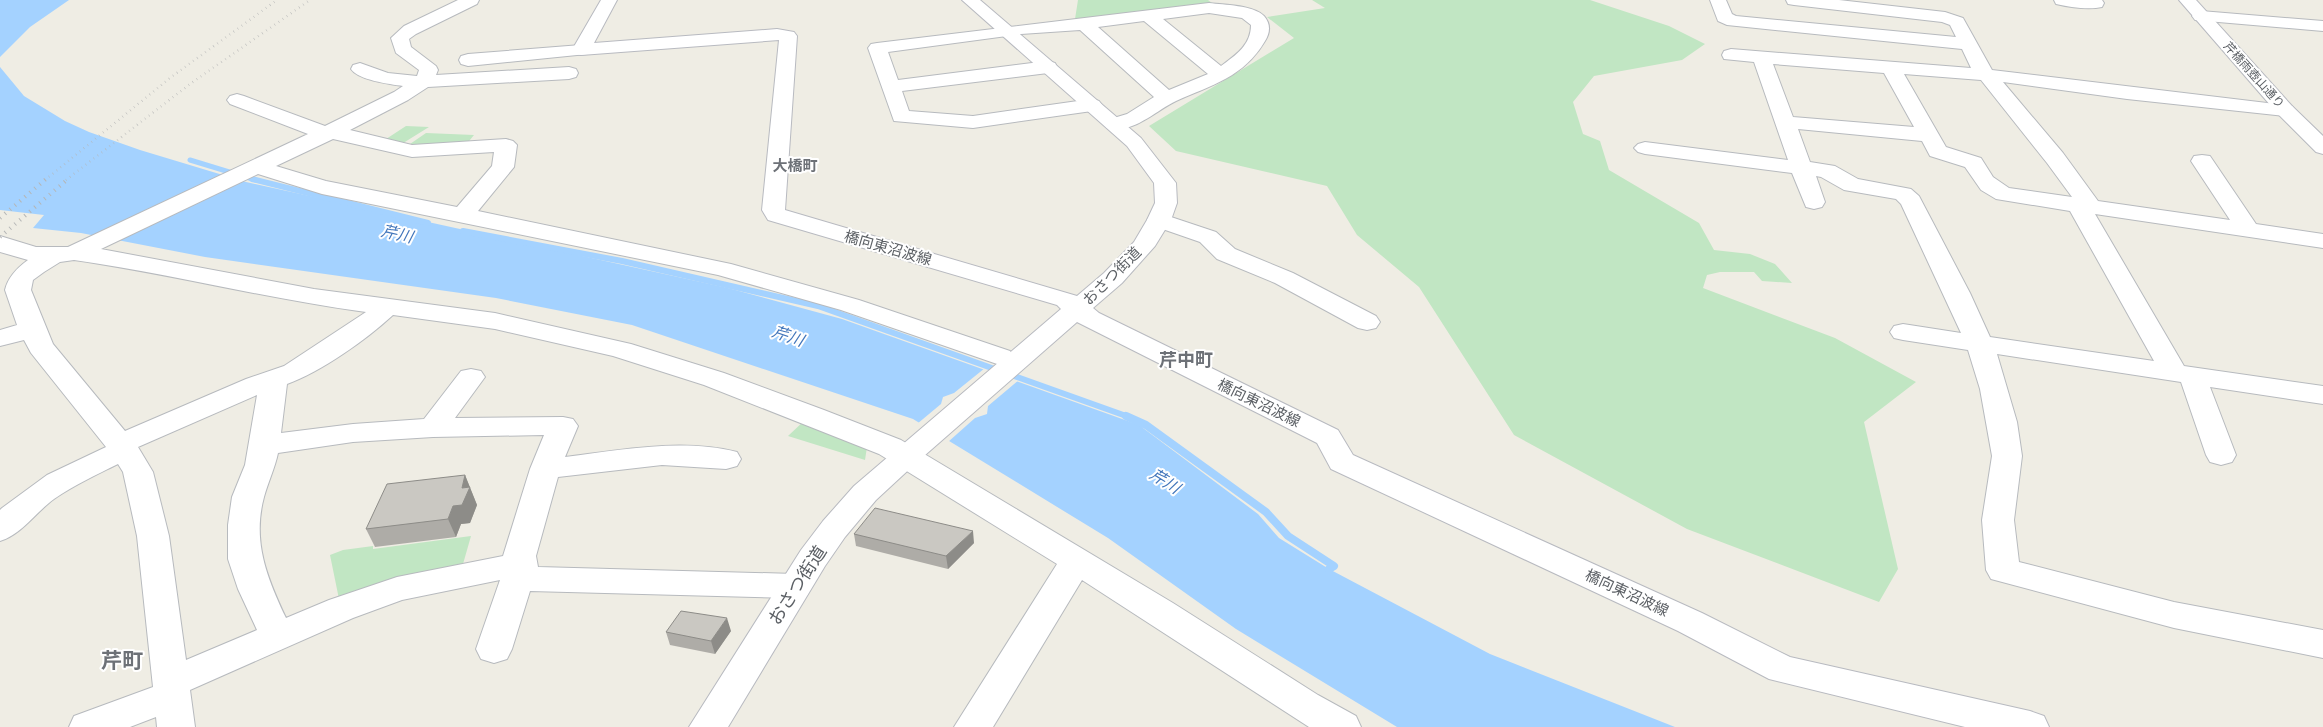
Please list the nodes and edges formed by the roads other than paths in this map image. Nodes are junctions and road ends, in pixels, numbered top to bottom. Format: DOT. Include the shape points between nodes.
graph roads {
  1 [pos="471,0"];
  2 [pos="609,0"];
  3 [pos="970,0"];
  4 [pos="1718,0"];
  5 [pos="1794,0"];
  6 [pos="2062,0"];
  7 [pos="2094,0"];
  8 [pos="2187,0"];
  9 [pos="1821,1"];
  10 [pos="1148,16"];
  11 [pos="2201,16"];
  12 [pos="1084,24"];
  13 [pos="2323,26"];
  14 [pos="1007,32"];
  15 [pos="1967,44"];
  16 [pos="581,50"];
  17 [pos="1731,55"];
  18 [pos="1767,58"];
  19 [pos="435,67"];
  20 [pos="1048,67"];
  21 [pos="1890,67"];
  22 [pos="360,69"];
  23 [pos="569,73"];
  24 [pos="1221,74"];
  25 [pos="1987,75"];
  26 [pos="891,87"];
  27 [pos="1167,98"];
  28 [pos="237,100"];
  29 [pos="1092,105"];
  30 [pos="2285,110"];
  31 [pos="1784,122"];
  32 [pos="1114,124"];
  33 [pos="328,133"];
  34 [pos="1928,136"];
  35 [pos="2319,142"];
  36 [pos="1645,148"];
  37 [pos="2202,161"];
  38 [pos="1802,168"];
  39 [pos="249,170"];
  40 [pos="1790,200"];
  41 [pos="2084,206"];
  42 [pos="461,216"];
  43 [pos="1159,220"];
  44 [pos="2248,230"];
  45 [pos="2323,241"];
  46 [pos="0,243"];
  47 [pos="73,252"];
  48 [pos="386,308"];
  49 [pos="1079,309"];
  50 [pos="1367,322"];
  51 [pos="32,330"];
  52 [pos="1903,332"];
  53 [pos="0,338"];
  54 [pos="1979,344"];
  55 [pos="1005,361"];
  56 [pos="2182,373"];
  57 [pos="471,377"];
  58 [pos="274,379"];
  59 [pos="2323,395"];
  60 [pos="433,428"];
  61 [pos="264,445"];
  62 [pos="123,447"];
  63 [pos="910,451"];
  64 [pos="2221,455"];
  65 [pos="726,459"];
  66 [pos="545,469"];
  67 [pos="0,530"];
  68 [pos="1076,562"];
  69 [pos="523,570"];
  70 [pos="795,586"];
  71 [pos="277,636"];
  72 [pos="2323,644"];
  73 [pos="494,650"];
  74 [pos="173,701"];
  75 [pos="1301,716"];
  76 [pos="88,727"];
  77 [pos="708,727"];
  78 [pos="973,727"];
  79 [pos="1342,727"];
  80 [pos="2030,727"];
  1 -- 19 [label="street" via="400,38 402,49"];
  2 -- 16 [label="street"];
  3 -- 14 [label="street, おさつ街道"];
  4 -- 15 [label="street" via="1724,17 1733,21"];
  5 -- 9 [label="street"];
  6 -- 7 [label="street" via="2096,3"];
  8 -- 11 [label="street, 芹橋雨壺山通り"];
  9 -- 15 [label="street" via="1945,17 1957,22"];
  10 -- 12 [label="street"];
  10 -- 24 [label="street"];
  10 -- 24 [label="street" via="1219,8 1246,14 1256,20 1260,34 1249,53"];
  11 -- 13 [label="street"];
  11 -- 30 [label="street, 芹橋雨壺山通り"];
  12 -- 14 [label="street"];
  12 -- 27 [label="street"];
  14 -- 20 [label="street, おさつ街道"];
  14 -- 26 [label="street" via="877,48"];
  15 -- 25 [label="street"];
  16 -- 19 [label="street"];
  16 -- 49 [label="street, 橋向東沼波線" via="777,34 788,36 774,213 1066,300"];
  17 -- 18 [label="street"];
  18 -- 21 [label="street"];
  18 -- 31 [label="street" via="1762,60"];
  19 -- 22 [label="street" via="400,81"];
  19 -- 23 [label="street"];
  19 -- 33 [label="street" via="401,96"];
  20 -- 26 [label="street"];
  20 -- 29 [label="street, おさつ街道"];
  21 -- 25 [label="street"];
  21 -- 34 [label="street"];
  24 -- 27 [label="street"];
  25 -- 30 [label="street"];
  25 -- 41 [label="street" via="2055,158"];
  26 -- 29 [label="street" via="901,117 973,122"];
  27 -- 32 [label="street" via="1134,118"];
  28 -- 33 [label="street"];
  29 -- 32 [label="street, おさつ街道"];
  30 -- 35 [label="street, 芹橋雨壺山通り"];
  31 -- 34 [label="street"];
  31 -- 38 [label="street"];
  32 -- 43 [label="street, おさつ街道" via="1134,142 1165,184 1166,203"];
  33 -- 39 [label="street"];
  33 -- 42 [label="street" via="412,151 506,145 503,167"];
  34 -- 41 [label="street" via="1938,151 1973,162 1993,190"];
  36 -- 38 [label="street"];
  37 -- 44 [label="street"];
  38 -- 40 [label="street" via="1821,203"];
  38 -- 54 [label="street" via="1827,171 1852,185 1903,194 1911,201"];
  39 -- 42 [label="street"];
  39 -- 47 [label="street"];
  41 -- 44 [label="street"];
  41 -- 56 [label="street"];
  42 -- 55 [label="street" via="722,269 850,305"];
  43 -- 49 [label="street, おさつ街道" via="1143,246"];
  43 -- 50 [label="street" via="1208,237 1226,254 1284,278"];
  44 -- 45 [label="street"];
  46 -- 47 [label="street" via="19,252"];
  47 -- 48 [label="street"];
  47 -- 51 [label="street" via="25,274 18,283"];
  48 -- 58 [label="street" via="369,323 294,372"];
  48 -- 63 [label="street" via="494,321 621,350 714,379 890,447"];
  49 -- 55 [label="street, おさつ街道"];
  49 -- 80 [label="street, 橋向東沼波線" via="1090,319 1328,437 1342,462 1690,622 1782,669"];
  51 -- 53 [label="street"];
  51 -- 62 [label="street" via="41,347"];
  52 -- 54 [label="street"];
  54 -- 56 [label="street"];
  54 -- 72 [label="street" via="2000,405 2007,459 1998,515 2003,570 2174,615"];
  55 -- 63 [label="street, おさつ街道"];
  56 -- 59 [label="street"];
  56 -- 64 [label="street"];
  57 -- 60 [label="street"];
  58 -- 61 [label="street"];
  58 -- 62 [label="street"];
  60 -- 61 [label="street" via="353,433"];
  60 -- 66 [label="street" via="563,426"];
  61 -- 71 [label="street" via="248,497 244,559"];
  62 -- 67 [label="street" via="44,489"];
  62 -- 74 [label="street" via="138,472 153,536"];
  63 -- 68 [label="street"];
  63 -- 70 [label="street, おさつ街道" via="865,493 834,530"];
  65 -- 66 [label="street" via="662,456"];
  66 -- 69 [label="street" via="519,556"];
  68 -- 75 [label="street" via="1161,612"];
  68 -- 78 [label="street"];
  69 -- 70 [label="street" via="529,578"];
  69 -- 71 [label="street" via="397,589"];
  69 -- 73 [label="street" via="514,586"];
  70 -- 77 [label="street, おさつ街道"];
  71 -- 74 [label="street"];
  74 -- 76 [label="street"];
  75 -- 79 [label="street"];
}
